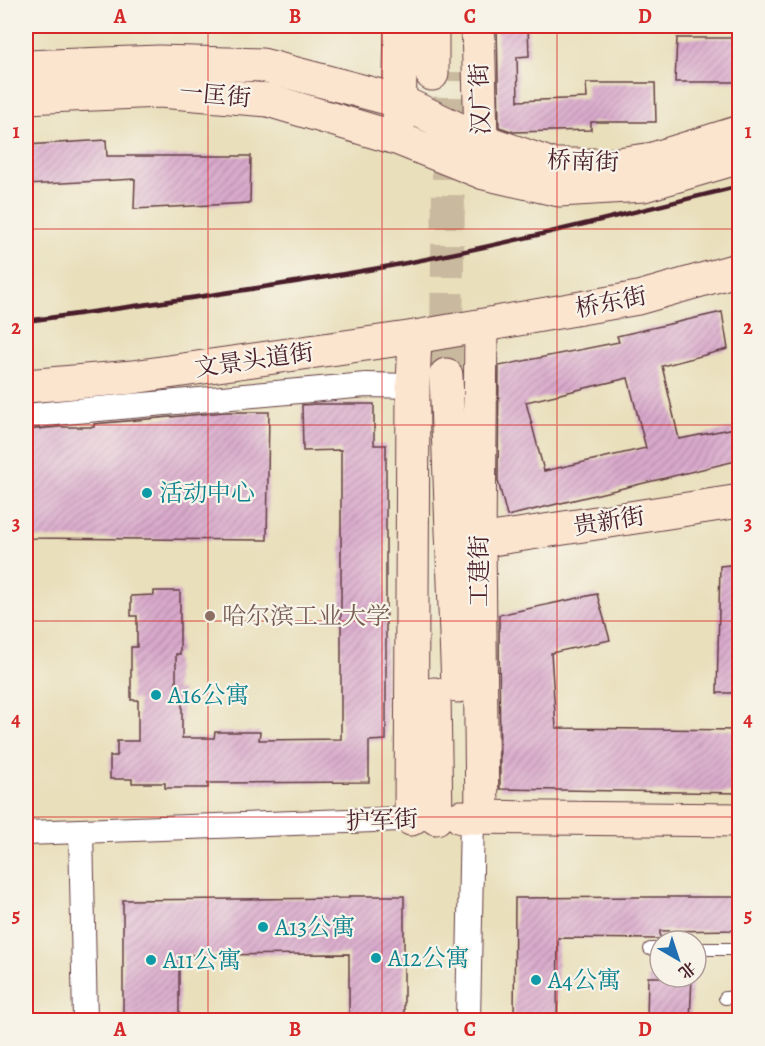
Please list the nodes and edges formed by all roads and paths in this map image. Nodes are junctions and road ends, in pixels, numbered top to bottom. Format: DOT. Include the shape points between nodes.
graph roads {
  1 [pos="401,26"];
  2 [pos="432,26"];
  3 [pos="450,26"];
  4 [pos="478,26"];
  5 [pos="26,68"];
  6 [pos="26,97"];
  7 [pos="399,101"];
  8 [pos="740,132"];
  9 [pos="399,139"];
  10 [pos="481,140"];
  11 [pos="740,157"];
  12 [pos="484,173"];
  13 [pos="740,269"];
  14 [pos="481,326"];
  15 [pos="415,337"];
  16 [pos="429,378"];
  17 [pos="26,386"];
  18 [pos="26,416"];
  19 [pos="740,501"];
  20 [pos="478,541"];
  21 [pos="453,817"];
  22 [pos="740,820"];
  23 [pos="81,831"];
  24 [pos="26,833"];
  25 [pos="708,949"];
  26 [pos="740,949"];
  27 [pos="740,997"];
  28 [pos="725,998"];
  29 [pos="85,1020"];
  30 [pos="468,1020"];
  1 -- 7 [label="street"];
  2 -- 3 [label="street, 汉广街" via="441,73"];
  4 -- 10 [label="street, 汉广街"];
  5 -- 7 [label="street, 一匡街" via="159,62 262,65"];
  6 -- 9 [label="street, 一匡街" via="160,91 268,100"];
  7 -- 9 [label="street"];
  7 -- 10 [label="street, 桥南街"];
  8 -- 10 [label="street, 桥南街" via="653,159 610,165 552,165"];
  9 -- 12 [label="street, 桥南街"];
  10 -- 12 [label="street, 汉广街"];
  11 -- 12 [label="street, 桥南街" via="644,184 559,190"];
  13 -- 14 [label="street, 桥东街" via="638,298"];
  14 -- 15 [label="street, 文景头道街"];
  14 -- 20 [label="street, 工建街"];
  15 -- 16 [label="street, 工建街"];
  15 -- 17 [label="street, 文景头道街" via="134,377"];
  16 -- 18 [label="street" via="394,385"];
  16 -- 21 [label="street, 工建街"];
  16 -- 21 [label="street, 工建街"];
  19 -- 20 [label="street, 贵新街"];
  20 -- 21 [label="street, 工建街"];
  21 -- 22 [label="street, 护军街"];
  21 -- 23 [label="street, 护军街"];
  21 -- 30 [label="street, 工建街"];
  23 -- 24 [label="street, 护军街"];
  23 -- 29 [label="street"];
  25 -- 26 [label="lane"];
  27 -- 28 [label="lane"];
}
